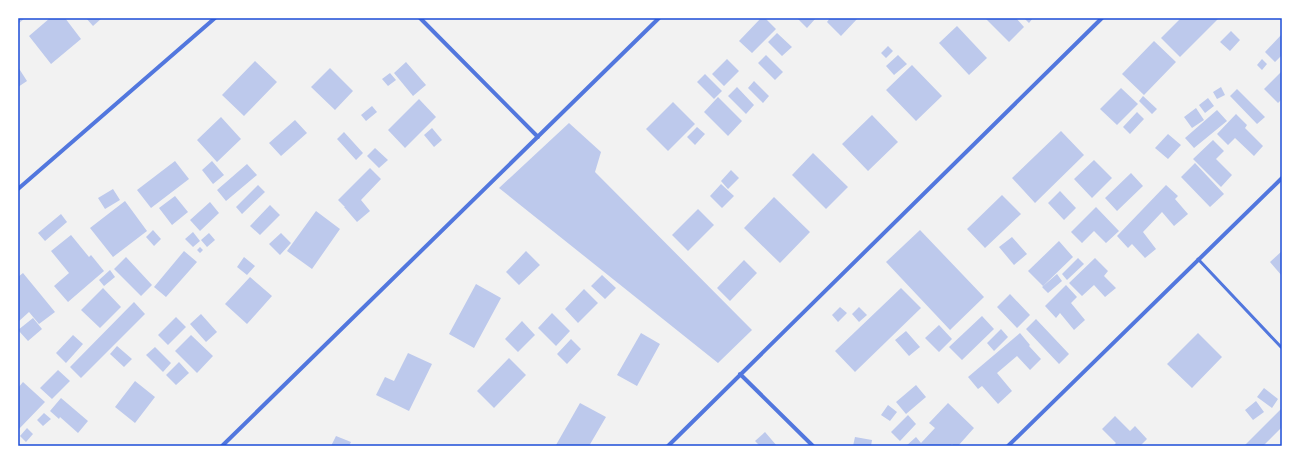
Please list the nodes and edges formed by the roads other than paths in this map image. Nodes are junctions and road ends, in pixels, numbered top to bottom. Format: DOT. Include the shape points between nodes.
graph roads {
  1 [pos="215,18"];
  2 [pos="420,18"];
  3 [pos="659,18"];
  4 [pos="1102,18"];
  5 [pos="538,137"];
  6 [pos="1282,178"];
  7 [pos="18,189"];
  8 [pos="1198,259"];
  9 [pos="1282,347"];
  10 [pos="740,374"];
  11 [pos="222,446"];
  12 [pos="668,446"];
  13 [pos="814,446"];
  14 [pos="1008,446"];
  1 -- 7 [label="street"];
  2 -- 5 [label="street"];
  3 -- 5 [label="street"];
  4 -- 10 [label="street"];
  5 -- 11 [label="street"];
  6 -- 8 [label="street"];
  8 -- 9 [label="lane"];
  8 -- 14 [label="street"];
  10 -- 12 [label="street"];
  10 -- 13 [label="street"];
}
